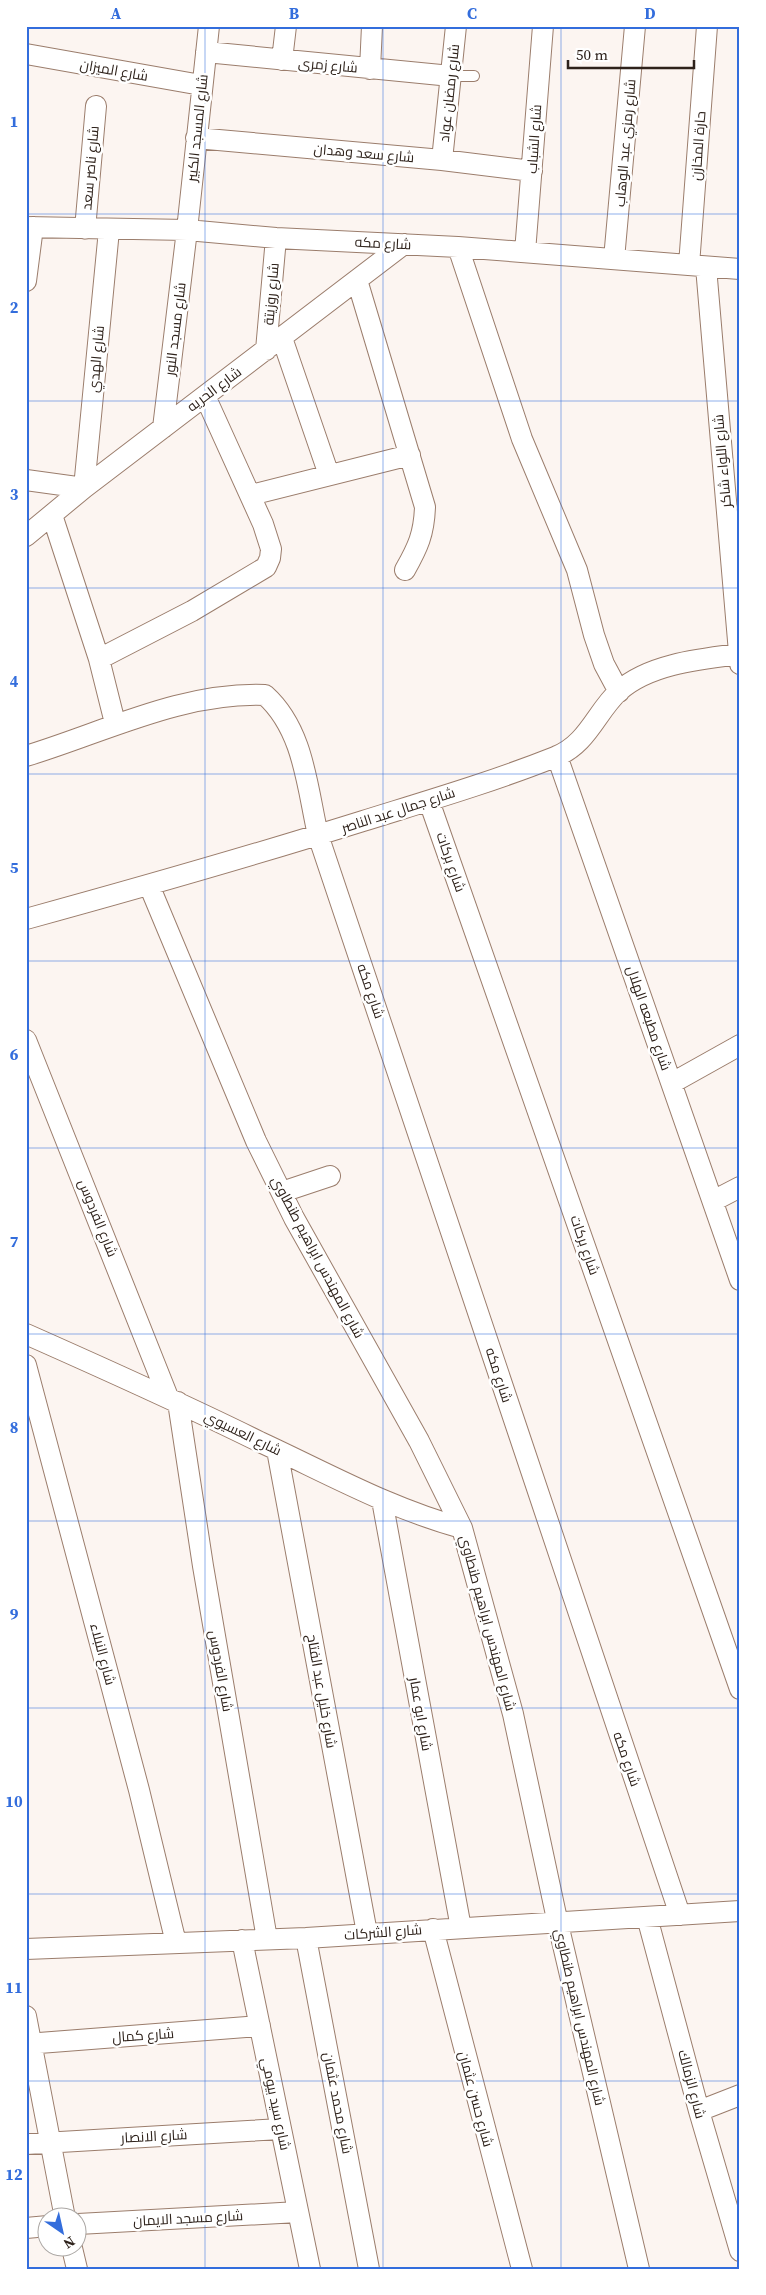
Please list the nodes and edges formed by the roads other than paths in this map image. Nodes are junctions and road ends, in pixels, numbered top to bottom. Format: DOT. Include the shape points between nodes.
graph roads {
  1 [pos="209,26"];
  2 [pos="286,26"];
  3 [pos="372,26"];
  4 [pos="456,26"];
  5 [pos="543,26"];
  6 [pos="635,26"];
  7 [pos="707,26"];
  8 [pos="206,52"];
  9 [pos="26,54"];
  10 [pos="282,60"];
  11 [pos="370,69"];
  12 [pos="451,76"];
  13 [pos="474,76"];
  14 [pos="201,85"];
  15 [pos="96,106"];
  16 [pos="196,138"];
  17 [pos="442,160"];
  18 [pos="532,171"];
  19 [pos="30,227"];
  20 [pos="85,229"];
  21 [pos="109,230"];
  22 [pos="187,230"];
  23 [pos="276,238"];
  24 [pos="404,244"];
  25 [pos="458,247"];
  26 [pos="525,252"];
  27 [pos="614,259"];
  28 [pos="698,266"];
  29 [pos="740,270"];
  30 [pos="357,280"];
  31 [pos="26,281"];
  32 [pos="282,338"];
  33 [pos="266,350"];
  34 [pos="205,396"];
  35 [pos="163,428"];
  36 [pos="410,455"];
  37 [pos="329,475"];
  38 [pos="26,480"];
  39 [pos="84,488"];
  40 [pos="251,496"];
  41 [pos="52,515"];
  42 [pos="26,536"];
  43 [pos="405,570"];
  44 [pos="739,657"];
  45 [pos="99,659"];
  46 [pos="619,692"];
  47 [pos="115,723"];
  48 [pos="26,756"];
  49 [pos="558,756"];
  50 [pos="429,801"];
  51 [pos="318,836"];
  52 [pos="150,885"];
  53 [pos="26,919"];
  54 [pos="26,1040"];
  55 [pos="740,1045"];
  56 [pos="672,1083"];
  57 [pos="330,1176"];
  58 [pos="740,1187"];
  59 [pos="282,1192"];
  60 [pos="713,1202"];
  61 [pos="740,1280"];
  62 [pos="26,1334"];
  63 [pos="26,1365"];
  64 [pos="173,1399"];
  65 [pos="277,1450"];
  66 [pos="382,1500"];
  67 [pos="462,1528"];
  68 [pos="740,1689"];
  69 [pos="740,1912"];
  70 [pos="680,1915"];
  71 [pos="648,1917"];
  72 [pos="558,1924"];
  73 [pos="461,1928"];
  74 [pos="433,1929"];
  75 [pos="366,1933"];
  76 [pos="306,1938"];
  77 [pos="267,1939"];
  78 [pos="242,1940"];
  79 [pos="176,1943"];
  80 [pos="26,1949"];
  81 [pos="26,2016"];
  82 [pos="260,2026"];
  83 [pos="29,2044"];
  84 [pos="740,2094"];
  85 [pos="699,2111"];
  86 [pos="281,2128"];
  87 [pos="51,2142"];
  88 [pos="26,2144"];
  89 [pos="63,2208"];
  90 [pos="298,2212"];
  91 [pos="88,2223"];
  92 [pos="740,2251"];
  93 [pos="310,2269"];
  94 [pos="368,2269"];
  95 [pos="522,2269"];
  96 [pos="639,2269"];
  1 -- 8 [label="street, شارع المسجد الكبير"];
  2 -- 10 [label="street"];
  3 -- 11 [label="street"];
  4 -- 12 [label="street, شارع رمضان عواد"];
  5 -- 18 [label="street, شارع الشباب"];
  6 -- 27 [label="street, شارع رمزي عبد الوهاب"];
  7 -- 28 [label="street, حارة المخازن"];
  8 -- 10 [label="street, شارع زمرى"];
  8 -- 14 [label="street, شارع المسجد الكبير"];
  9 -- 14 [label="street, شارع الميزان"];
  10 -- 11 [label="street, شارع زمرى"];
  11 -- 12 [label="street, شارع زمرى"];
  12 -- 13 [label="lane"];
  12 -- 17 [label="street, شارع رمضان عواد"];
  14 -- 16 [label="street, شارع المسجد الكبير"];
  15 -- 20 [label="street, شارع ناصر سعد"];
  16 -- 17 [label="street, شارع سعد وهدان"];
  16 -- 22 [label="street, شارع المسجد الكبير"];
  17 -- 18 [label="street, شارع سعد وهدان"];
  18 -- 26 [label="street, شارع الشباب"];
  19 -- 20 [label="street, شارع مكه"];
  19 -- 31 [label="street"];
  20 -- 21 [label="street, شارع مكه"];
  21 -- 22 [label="street, شارع مكه"];
  21 -- 39 [label="street, شارع الهدي"];
  22 -- 23 [label="street, شارع مكه"];
  22 -- 35 [label="street, شارع مسجد النور"];
  23 -- 24 [label="street, شارع مكه"];
  23 -- 33 [label="street, شارع روزيتة"];
  24 -- 25 [label="street, شارع مكه"];
  24 -- 30 [label="street, شارع الحريه"];
  25 -- 26 [label="street, شارع مكه"];
  25 -- 46 [label="street" via="522,439 577,570 596,642"];
  26 -- 27 [label="street, شارع مكه"];
  27 -- 28 [label="street, شارع مكه"];
  28 -- 29 [label="street, شارع مكه"];
  28 -- 44 [label="street, شارع اللواء شاكر"];
  30 -- 32 [label="street, شارع الحريه"];
  30 -- 36 [label="street"];
  32 -- 33 [label="street, شارع الحريه"];
  32 -- 37 [label="street"];
  33 -- 34 [label="street, شارع الحريه"];
  34 -- 35 [label="street, شارع الحريه"];
  34 -- 40 [label="street"];
  35 -- 39 [label="street, شارع الحريه"];
  36 -- 37 [label="street"];
  36 -- 43 [label="street" via="425,507 419,545"];
  37 -- 40 [label="street"];
  38 -- 39 [label="street"];
  39 -- 41 [label="street, شارع الحريه"];
  40 -- 45 [label="street" via="271,549 266,567 192,611"];
  41 -- 42 [label="street, شارع الحريه"];
  41 -- 45 [label="street"];
  44 -- 46 [label="street, شارع جمال عبد الناصر" via="654,669"];
  45 -- 47 [label="street"];
  46 -- 49 [label="street, شارع جمال عبد الناصر" via="604,708 594,726"];
  47 -- 48 [label="street, شارع مكه"];
  47 -- 51 [label="street, شارع مكه" via="155,711 230,696 265,695 283,714 299,748"];
  49 -- 50 [label="street, شارع جمال عبد الناصر"];
  49 -- 56 [label="street, شارع مطبعه الهلال"];
  50 -- 51 [label="street, شارع جمال عبد الناصر"];
  50 -- 68 [label="street, شارع بركات"];
  51 -- 52 [label="street, شارع جمال عبد الناصر"];
  51 -- 70 [label="street, شارع مكه"];
  52 -- 53 [label="street, شارع جمال عبد الناصر"];
  52 -- 59 [label="street, شارع المهندس ابراهيم طنطاوي" via="256,1141"];
  54 -- 64 [label="street, شارع الفردوس"];
  55 -- 56 [label="street"];
  56 -- 60 [label="street, شارع مطبعه الهلال"];
  57 -- 59 [label="street"];
  58 -- 60 [label="street"];
  59 -- 67 [label="street, شارع المهندس ابراهيم طنطاوي" via="337,1297 420,1441"];
  60 -- 61 [label="street, شارع مطبعه الهلال"];
  62 -- 64 [label="street, شارع العسيوي"];
  63 -- 79 [label="street, شارع النبلاء" via="139,1790"];
  64 -- 65 [label="street, شارع العسيوي"];
  64 -- 77 [label="street, شارع الفردوس"];
  65 -- 66 [label="street, شارع العسيوي"];
  65 -- 75 [label="street, شارع خليل عبد الفتاح"];
  66 -- 67 [label="street, شارع العسيوي"];
  66 -- 73 [label="street, شارع ابو عمار"];
  67 -- 72 [label="street, شارع المهندس ابراهيم طنطاوي" via="513,1714"];
  69 -- 70 [label="street, شارع الشركات"];
  70 -- 71 [label="street, شارع الشركات"];
  71 -- 72 [label="street, شارع الشركات"];
  71 -- 85 [label="street, شارع الزمالك"];
  72 -- 73 [label="street, شارع الشركات"];
  72 -- 96 [label="street, شارع المهندس ابراهيم طنطاوي"];
  73 -- 74 [label="street, شارع الشركات"];
  74 -- 75 [label="street, شارع الشركات"];
  74 -- 95 [label="street, شارع حسن عثمان"];
  75 -- 76 [label="street, شارع الشركات"];
  76 -- 77 [label="street, شارع الشركات"];
  76 -- 94 [label="street, شارع محمد عثمان"];
  77 -- 78 [label="street, شارع الشركات"];
  78 -- 79 [label="street, شارع الشركات"];
  78 -- 82 [label="street, شارع سيد بيومي"];
  79 -- 80 [label="street, شارع الشركات"];
  81 -- 83 [label="street"];
  82 -- 83 [label="street, شارع كمال"];
  82 -- 86 [label="street, شارع سيد بيومي"];
  83 -- 87 [label="street"];
  84 -- 85 [label="street"];
  85 -- 92 [label="street, شارع الزمالك"];
  86 -- 87 [label="street, شارع الانصار"];
  86 -- 90 [label="street, شارع سيد بيومي"];
  87 -- 88 [label="street, شارع الانصار"];
  87 -- 89 [label="street"];
  90 -- 91 [label="street, شارع مسجد الايمان"];
  90 -- 93 [label="street, شارع سيد بيومي"];
}
